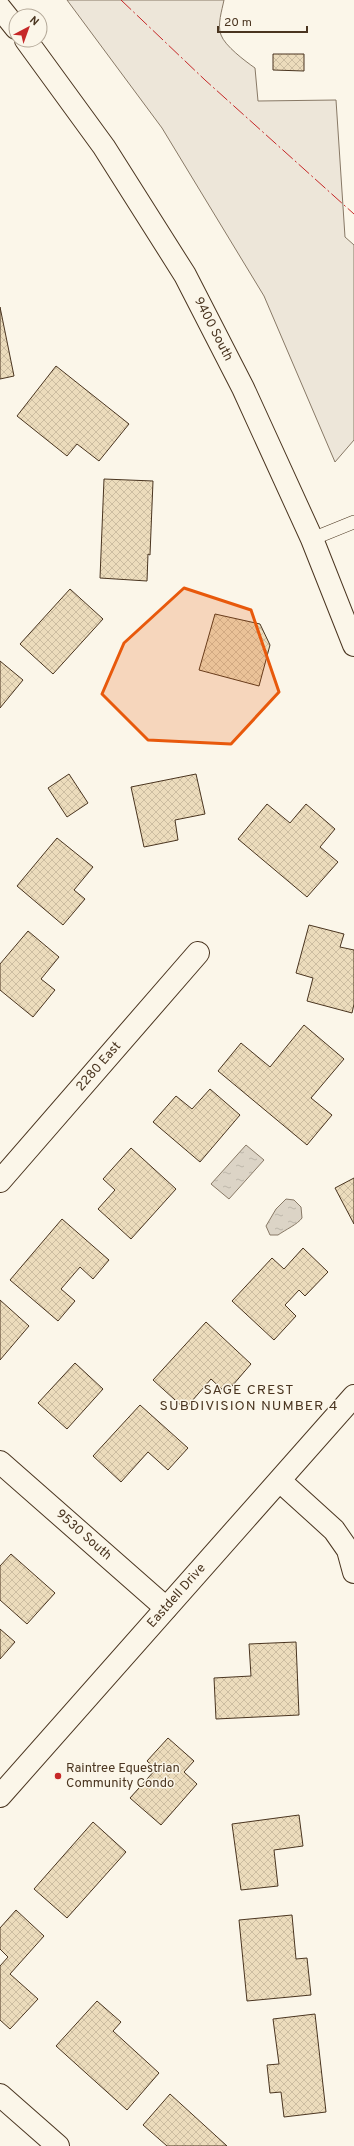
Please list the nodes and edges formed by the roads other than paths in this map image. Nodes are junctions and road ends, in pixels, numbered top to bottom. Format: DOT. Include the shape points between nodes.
graph roads {
  1 [pos="0,8"];
  2 [pos="8,18"];
  3 [pos="32,48"];
  4 [pos="354,522"];
  5 [pos="312,539"];
  6 [pos="354,645"];
  7 [pos="198,953"];
  8 [pos="0,1181"];
  9 [pos="354,1396"];
  10 [pos="0,1462"];
  11 [pos="280,1481"];
  12 [pos="354,1572"];
  13 [pos="166,1608"];
  14 [pos="0,1796"];
  15 [pos="0,2095"];
  16 [pos="58,2146"];
  1 -- 2 [label="street"];
  3 -- 5 [label="street, 9400 South" via="104,147 185,275 243,388"];
  4 -- 5 [label="lane"];
  5 -- 6 [label="street, 9400 South"];
  7 -- 8 [label="street, 2280 East"];
  9 -- 11 [label="street, Eastdell Drive"];
  10 -- 13 [label="street, 9530 South"];
  11 -- 12 [label="street" via="334,1530 348,1550"];
  11 -- 13 [label="street, Eastdell Drive"];
  13 -- 14 [label="street, Eastdell Drive"];
  15 -- 16 [label="street"];
}
